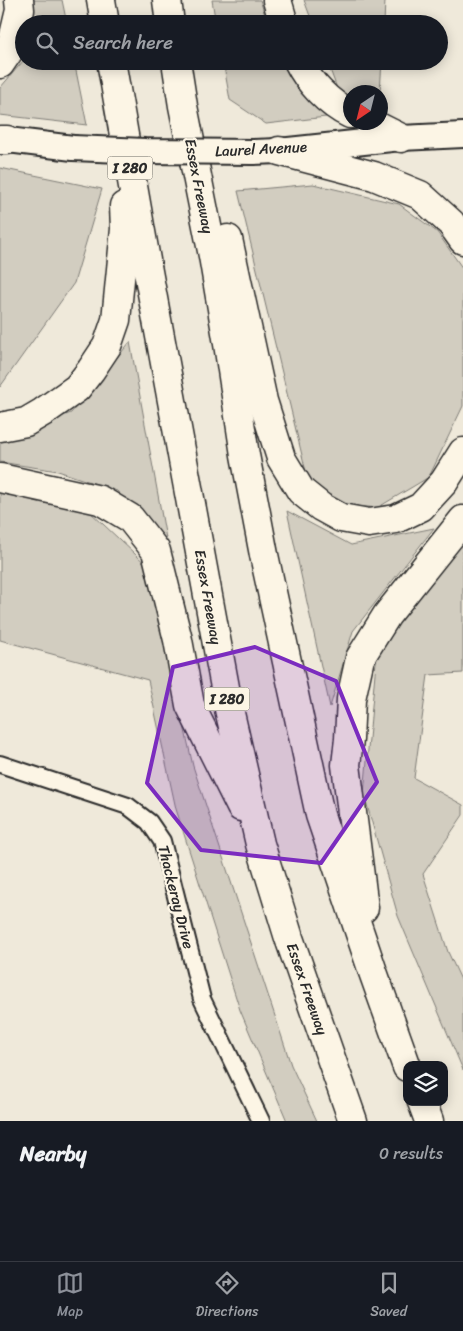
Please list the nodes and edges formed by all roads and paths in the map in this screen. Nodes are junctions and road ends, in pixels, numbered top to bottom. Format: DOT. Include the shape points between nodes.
graph roads {
  1 [pos="19,0"];
  2 [pos="101,0"];
  3 [pos="276,0"];
  4 [pos="19,15"];
  5 [pos="104,15"];
  6 [pos="281,15"];
  7 [pos="15,34"];
  8 [pos="0,64"];
  9 [pos="112,70"];
  10 [pos="113,70"];
  11 [pos="178,70"];
  12 [pos="187,70"];
  13 [pos="303,70"];
  14 [pos="343,109"];
  15 [pos="385,130"];
  16 [pos="463,135"];
  17 [pos="402,138"];
  18 [pos="2,140"];
  19 [pos="266,151"];
  20 [pos="463,240"];
  21 [pos="0,427"];
  22 [pos="463,452"];
  23 [pos="0,478"];
  24 [pos="463,520"];
  25 [pos="0,764"];
  26 [pos="260,844"];
  27 [pos="372,972"];
  28 [pos="405,1061"];
  29 [pos="423,1106"];
  30 [pos="261,1121"];
  31 [pos="353,1121"];
  32 [pos="429,1121"];
  1 -- 4 [label="highway"];
  2 -- 5 [label="highway"];
  3 -- 6 [label="highway"];
  7 -- 8 [label="highway" via="12,48"];
  9 -- 21 [label="highway" via="126,229 116,320 107,346 77,388 26,422"];
  10 -- 26 [label="highway, Essex Freeway / I 280" via="229,709"];
  11 -- 27 [label="highway, Essex Freeway" via="268,575 320,815"];
  12 -- 22 [label="highway" via="263,400 281,458 301,491 342,518 369,523 396,519 421,507 444,482"];
  13 -- 14 [label="highway" via="313,85"];
  15 -- 17 [label="highway"];
  16 -- 17 [label="main road, Laurel Avenue"];
  17 -- 19 [label="main road, Laurel Avenue"];
  18 -- 19 [label="main road, Laurel Avenue, bridge" via="73,148"];
  19 -- 20 [label="highway" via="374,176 420,195 451,223"];
  23 -- 26 [label="highway" via="100,500 130,518 156,551 190,705"];
  24 -- 27 [label="highway" via="387,615 360,658 351,698 346,765"];
  25 -- 30 [label="street, Thackeray Drive" via="128,806 149,822 162,840 202,999"];
  26 -- 31 [label="highway, Essex Freeway / I 280"];
  27 -- 28 [label="highway, Essex Freeway"];
  29 -- 32 [label="highway"];
}
